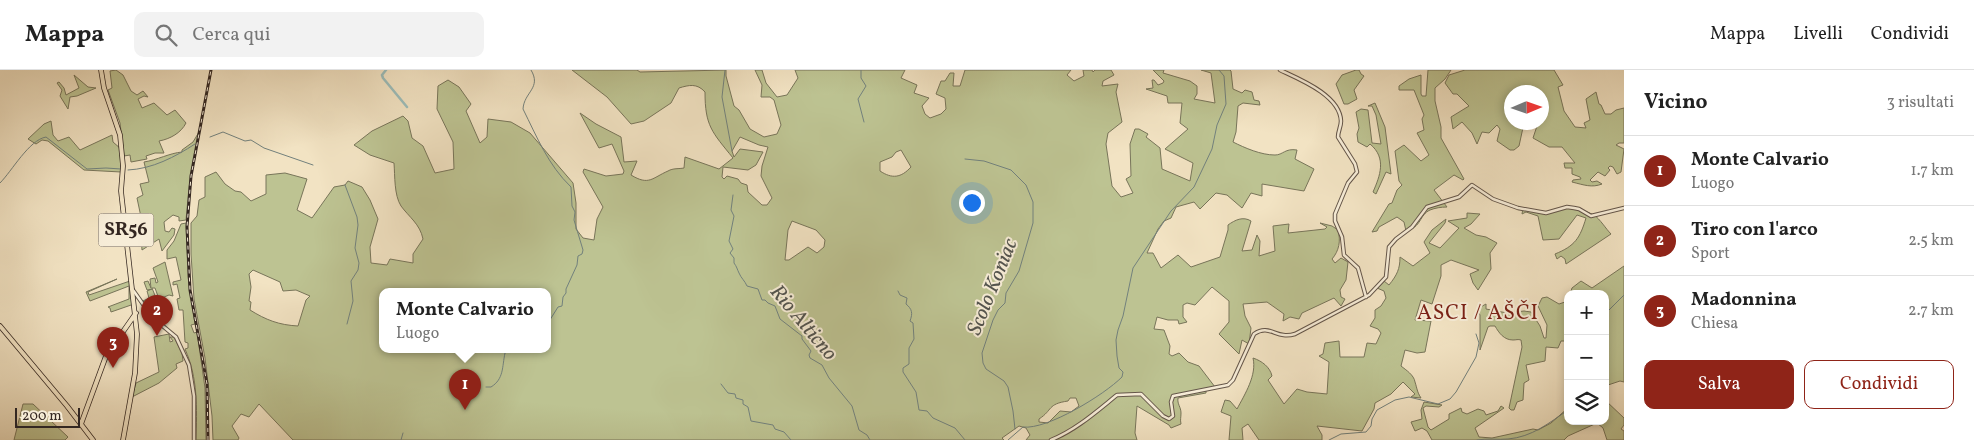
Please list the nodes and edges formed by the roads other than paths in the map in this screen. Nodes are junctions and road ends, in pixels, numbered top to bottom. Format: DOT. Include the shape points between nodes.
graph roads {
  1 [pos="101,70"];
  2 [pos="1280,70"];
  3 [pos="1624,208"];
  4 [pos="133,290"];
  5 [pos="1366,297"];
  6 [pos="136,313"];
  7 [pos="0,326"];
  8 [pos="81,424"];
  9 [pos="93,440"];
  10 [pos="123,440"];
  11 [pos="194,440"];
  12 [pos="1051,440"];
  1 -- 4 [label="main road, SR56" via="120,135 121,190"];
  2 -- 5 [label="street" via="1324,93 1338,111 1338,137 1351,156 1356,172 1348,183 1335,221 1342,237 1344,254 1358,268"];
  3 -- 5 [label="street" via="1594,216 1567,207 1546,212 1506,204 1472,185 1459,197 1427,207 1412,227 1396,239 1389,247 1386,277"];
  4 -- 6 [label="main road, SR56"];
  4 -- 11 [label="street" via="152,317 176,337 189,365 194,396"];
  5 -- 12 [label="street" via="1295,334 1282,336 1269,330 1259,330 1250,340 1234,380 1217,388 1173,396 1173,416 1169,419 1141,394 1117,395 1091,416"];
  6 -- 8 [label="main road" via="106,356"];
  6 -- 10 [label="main road, SR56" via="137,353"];
  7 -- 8 [label="main road"];
  8 -- 9 [label="main road"];
}
